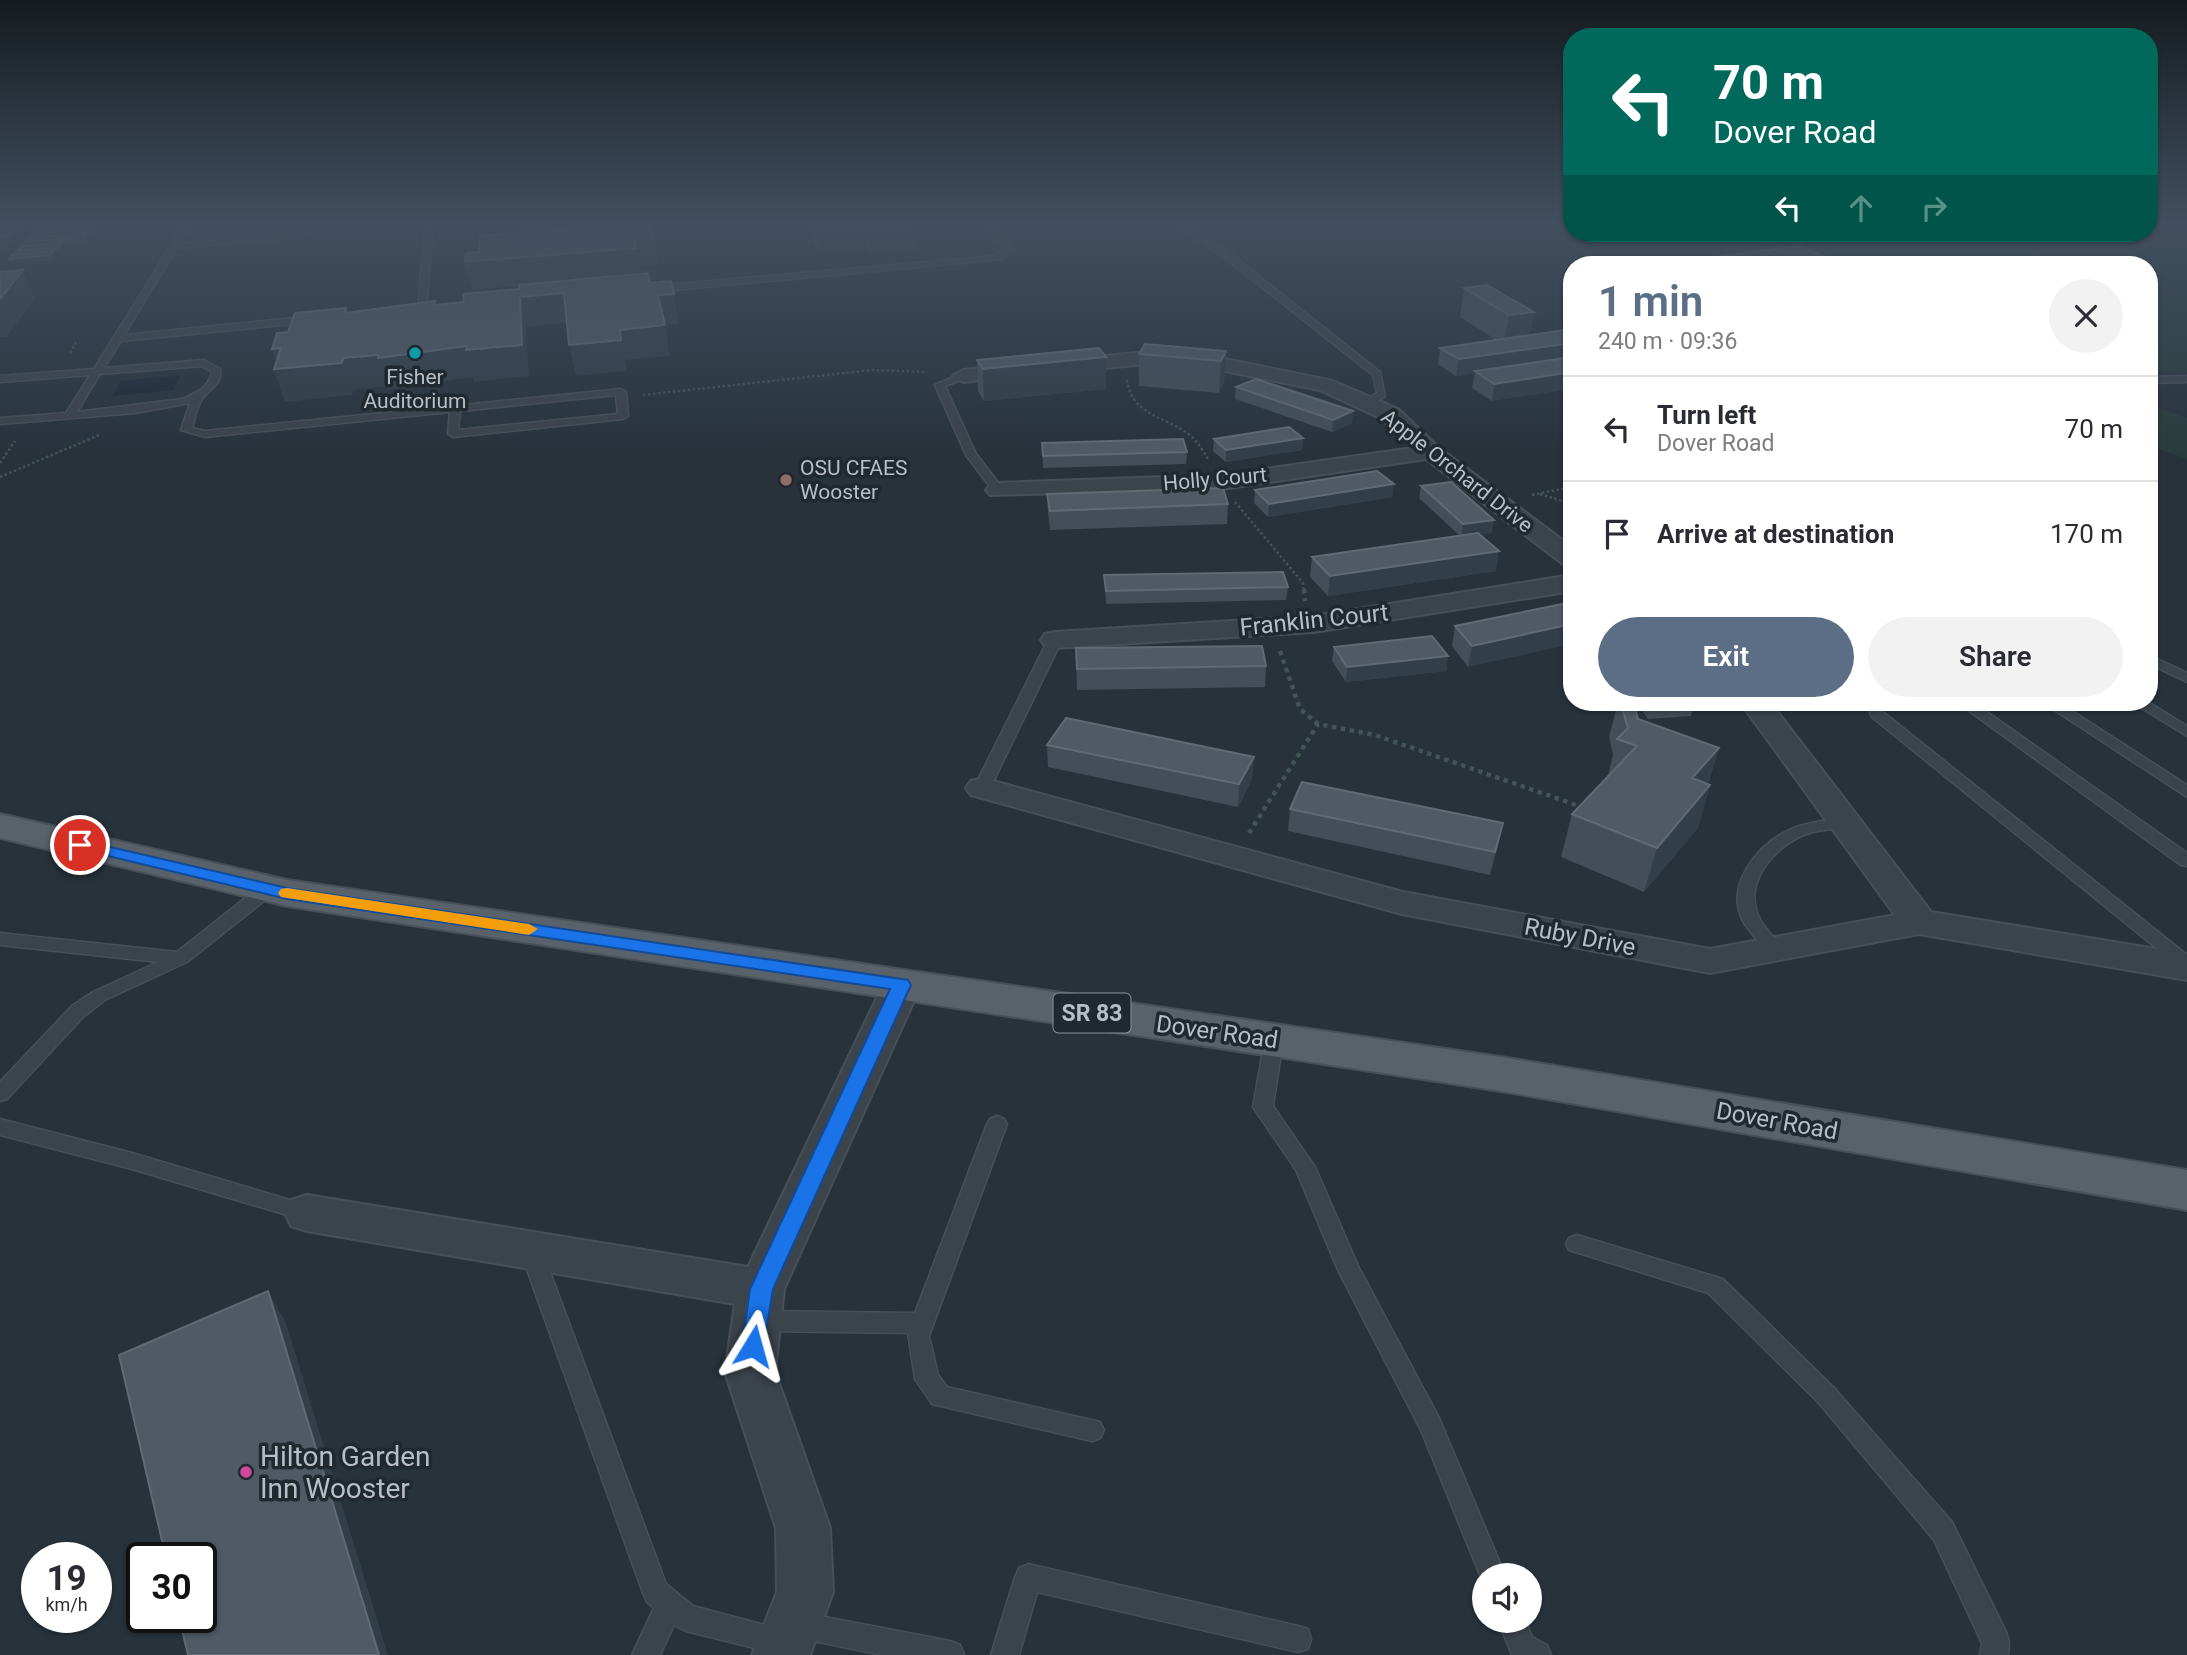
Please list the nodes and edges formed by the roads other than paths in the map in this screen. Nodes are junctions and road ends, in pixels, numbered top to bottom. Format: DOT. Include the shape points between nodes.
graph roads {
  1 [pos="143,300"];
  2 [pos="423,300"];
  3 [pos="1284,300"];
  4 [pos="435,308"];
  5 [pos="422,310"];
  6 [pos="408,311"];
  7 [pos="330,318"];
  8 [pos="120,338"];
  9 [pos="101,369"];
  10 [pos="963,376"];
  11 [pos="0,379"];
  12 [pos="2187,379"];
  13 [pos="2158,380"];
  14 [pos="197,397"];
  15 [pos="1367,404"];
  16 [pos="455,410"];
  17 [pos="71,414"];
  18 [pos="0,422"];
  19 [pos="1430,452"];
  20 [pos="998,490"];
  21 [pos="1563,552"];
  22 [pos="1563,584"];
  23 [pos="1055,640"];
  24 [pos="2158,662"];
  25 [pos="2187,678"];
  26 [pos="1762,711"];
  27 [pos="1876,711"];
  28 [pos="1977,711"];
  29 [pos="2063,711"];
  30 [pos="2153,711"];
  31 [pos="2187,732"];
  32 [pos="982,788"];
  33 [pos="2187,792"];
  34 [pos="1845,823"];
  35 [pos="0,826"];
  36 [pos="2187,861"];
  37 [pos="268,889"];
  38 [pos="1919,922"];
  39 [pos="0,939"];
  40 [pos="1774,949"];
  41 [pos="181,958"];
  42 [pos="2187,965"];
  43 [pos="902,985"];
  44 [pos="1275,1040"];
  45 [pos="0,1094"];
  46 [pos="997,1124"];
  47 [pos="0,1127"];
  48 [pos="2187,1190"];
  49 [pos="307,1213"];
  50 [pos="1577,1244"];
  51 [pos="531,1250"];
  52 [pos="759,1305"];
  53 [pos="923,1323"];
  54 [pos="1092,1430"];
  55 [pos="1487,1563"];
  56 [pos="670,1604"];
  57 [pos="1516,1633"];
  58 [pos="1298,1639"];
  59 [pos="787,1641"];
  60 [pos="646,1655"];
  61 [pos="950,1655"];
  62 [pos="1005,1655"];
  63 [pos="1537,1655"];
  64 [pos="1994,1655"];
  1 -- 8 [label="lane"];
  2 -- 5 [label="lane"];
  3 -- 15 [label="lane" via="1377,374 1381,394"];
  4 -- 5 [label="lane"];
  5 -- 6 [label="lane"];
  7 -- 8 [label="lane"];
  8 -- 9 [label="lane"];
  9 -- 11 [label="lane"];
  9 -- 14 [label="lane" via="204,363 217,371 214,383"];
  9 -- 17 [label="lane"];
  10 -- 15 [label="street, Apple Orchard Drive" via="1135,359 1215,363 1326,385"];
  10 -- 20 [label="lane" via="940,385 971,455"];
  12 -- 13 [label="lane"];
  14 -- 16 [label="lane" via="186,430 205,434"];
  14 -- 17 [label="lane"];
  15 -- 19 [label="street, Apple Orchard Drive" via="1390,414"];
  16 -- 16 [label="lane" via="453,434 623,416 621,392"];
  17 -- 18 [label="lane"];
  19 -- 20 [label="street, Holly Court" via="1222,482"];
  19 -- 21 [label="street, Apple Orchard Drive"];
  22 -- 23 [label="street, Franklin Court" via="1314,624"];
  23 -- 32 [label="lane"];
  24 -- 25 [label="lane"];
  26 -- 34 [label="street"];
  27 -- 42 [label="lane"];
  28 -- 36 [label="lane"];
  29 -- 33 [label="lane"];
  30 -- 31 [label="lane"];
  32 -- 40 [label="street, Ruby Drive" via="1402,904 1710,961"];
  34 -- 38 [label="street"];
  34 -- 40 [label="lane" via="1788,836 1749,874 1745,893 1749,916"];
  35 -- 37 [label="main road, Dover Road / SR 83"];
  37 -- 41 [label="lane"];
  37 -- 43 [label="main road, Dover Road / SR 83"];
  38 -- 40 [label="street, Ruby Drive"];
  38 -- 42 [label="street, Ruby Drive"];
  39 -- 41 [label="lane"];
  41 -- 45 [label="lane" via="99,996"];
  43 -- 44 [label="main road, Dover Road / SR 83"];
  43 -- 52 [label="street"];
  44 -- 48 [label="main road, Dover Road / SR 83"];
  44 -- 55 [label="lane" via="1263,1107 1305,1167 1349,1270 1431,1426"];
  46 -- 53 [label="lane"];
  47 -- 49 [label="lane"];
  49 -- 51 [label="street"];
  50 -- 64 [label="lane" via="1715,1286 1725,1295 1826,1395 1943,1531 1996,1642"];
  51 -- 52 [label="street"];
  51 -- 56 [label="lane" via="656,1593"];
  52 -- 53 [label="lane"];
  52 -- 59 [label="street" via="750,1372 803,1528 805,1592"];
  53 -- 54 [label="lane" via="918,1336 927,1379 940,1396"];
  56 -- 59 [label="lane" via="686,1618"];
  56 -- 60 [label="lane"];
  57 -- 63 [label="lane" via="1522,1647"];
  58 -- 62 [label="lane" via="1028,1577"];
  59 -- 61 [label="lane"];
}
